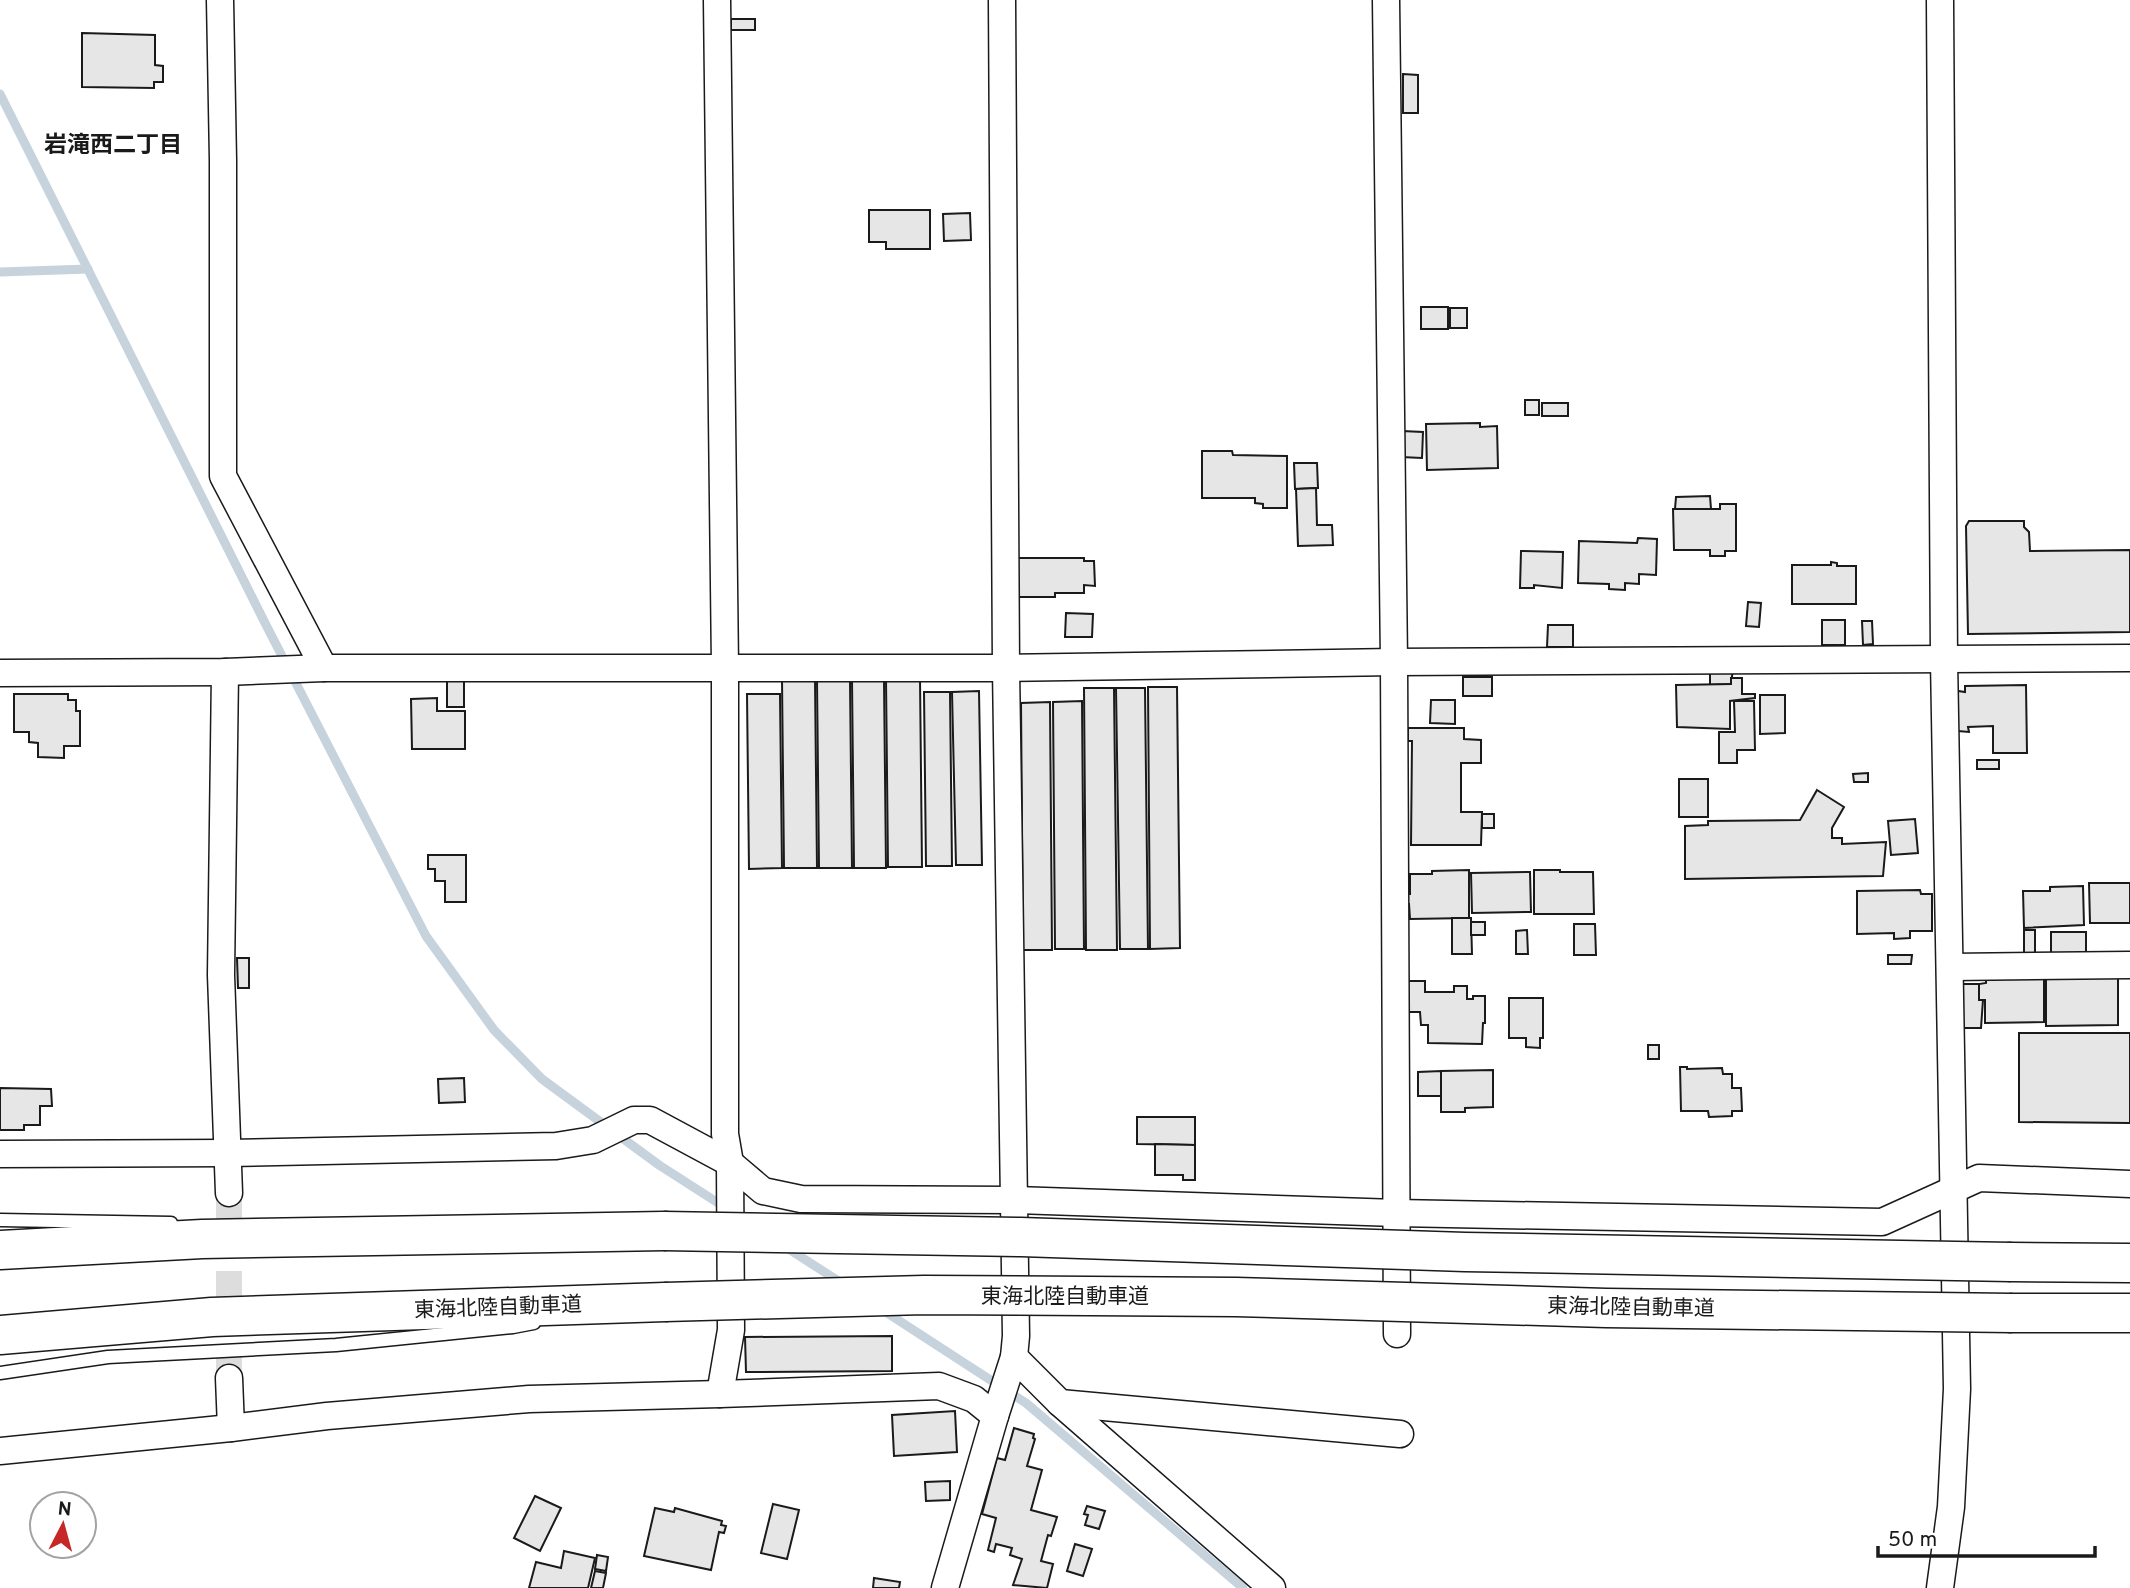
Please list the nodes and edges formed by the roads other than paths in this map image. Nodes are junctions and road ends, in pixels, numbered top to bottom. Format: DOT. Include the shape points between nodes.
graph roads {
  1 [pos="220,0"];
  2 [pos="717,0"];
  3 [pos="1002,0"];
  4 [pos="1386,0"];
  5 [pos="1940,0"];
  6 [pos="2130,658"];
  7 [pos="1944,660"];
  8 [pos="1394,662"];
  9 [pos="725,667"];
  10 [pos="315,668"];
  11 [pos="1006,668"];
  12 [pos="225,672"];
  13 [pos="0,673"];
  14 [pos="2130,965"];
  15 [pos="1951,967"];
  16 [pos="228,1153"];
  17 [pos="0,1154"];
  18 [pos="730,1174"];
  19 [pos="2130,1184"];
  20 [pos="1953,1189"];
  21 [pos="229,1193"];
  22 [pos="1013,1200"];
  23 [pos="1396,1213"];
  24 [pos="0,1220"];
  25 [pos="187,1223"];
  26 [pos="241,1226"];
  27 [pos="365,1236"];
  28 [pos="0,1250"];
  29 [pos="2130,1263"];
  30 [pos="623,1303"];
  31 [pos="2130,1313"];
  32 [pos="0,1335"];
  33 [pos="1397,1335"];
  34 [pos="1013,1361"];
  35 [pos="0,1373"];
  36 [pos="229,1378"];
  37 [pos="719,1394"];
  38 [pos="1060,1403"];
  39 [pos="998,1408"];
  40 [pos="231,1428"];
  41 [pos="1400,1434"];
  42 [pos="0,1451"];
  43 [pos="945,1588"];
  44 [pos="1272,1588"];
  45 [pos="1940,1588"];
  1 -- 10 [label="street" via="223,475"];
  2 -- 9 [label="street"];
  3 -- 11 [label="street"];
  4 -- 8 [label="street"];
  5 -- 7 [label="street"];
  6 -- 7 [label="street"];
  7 -- 8 [label="street"];
  7 -- 15 [label="street"];
  8 -- 11 [label="street"];
  8 -- 23 [label="street"];
  9 -- 10 [label="street"];
  9 -- 11 [label="street"];
  9 -- 18 [label="street" via="725,1134"];
  10 -- 12 [label="street"];
  11 -- 22 [label="street"];
  12 -- 13 [label="street"];
  12 -- 16 [label="street" via="220,975"];
  14 -- 15 [label="street"];
  15 -- 20 [label="street"];
  16 -- 17 [label="street"];
  16 -- 18 [label="street" via="556,1146 593,1140 634,1120 650,1120"];
  16 -- 21 [label="street"];
  18 -- 22 [label="street" via="764,1191 801,1199"];
  18 -- 37 [label="street" via="731,1330"];
  19 -- 20 [label="street" via="1979,1178"];
  20 -- 23 [label="street" via="1882,1222"];
  20 -- 45 [label="street" via="1956,1390 1951,1507"];
  22 -- 23 [label="street"];
  22 -- 34 [label="street"];
  23 -- 33 [label="street"];
  24 -- 25 [label="lane"];
  26 -- 27 [label="lane"];
  27 -- 28 [label="highway"];
  27 -- 29 [label="highway, bridge" via="664,1231 1465,1252"];
  30 -- 31 [label="highway, 東海北陸自動車道, bridge" via="924,1295 1236,1297 1606,1308"];
  30 -- 32 [label="highway, 東海北陸自動車道" via="212,1317"];
  30 -- 35 [label="lane" via="513,1327 336,1345 108,1357"];
  34 -- 38 [label="street"];
  34 -- 39 [label="street"];
  36 -- 40 [label="street"];
  37 -- 39 [label="street" via="939,1386"];
  37 -- 40 [label="street" via="529,1399"];
  38 -- 41 [label="street"];
  38 -- 44 [label="street"];
  39 -- 43 [label="street"];
  40 -- 42 [label="street"];
}
